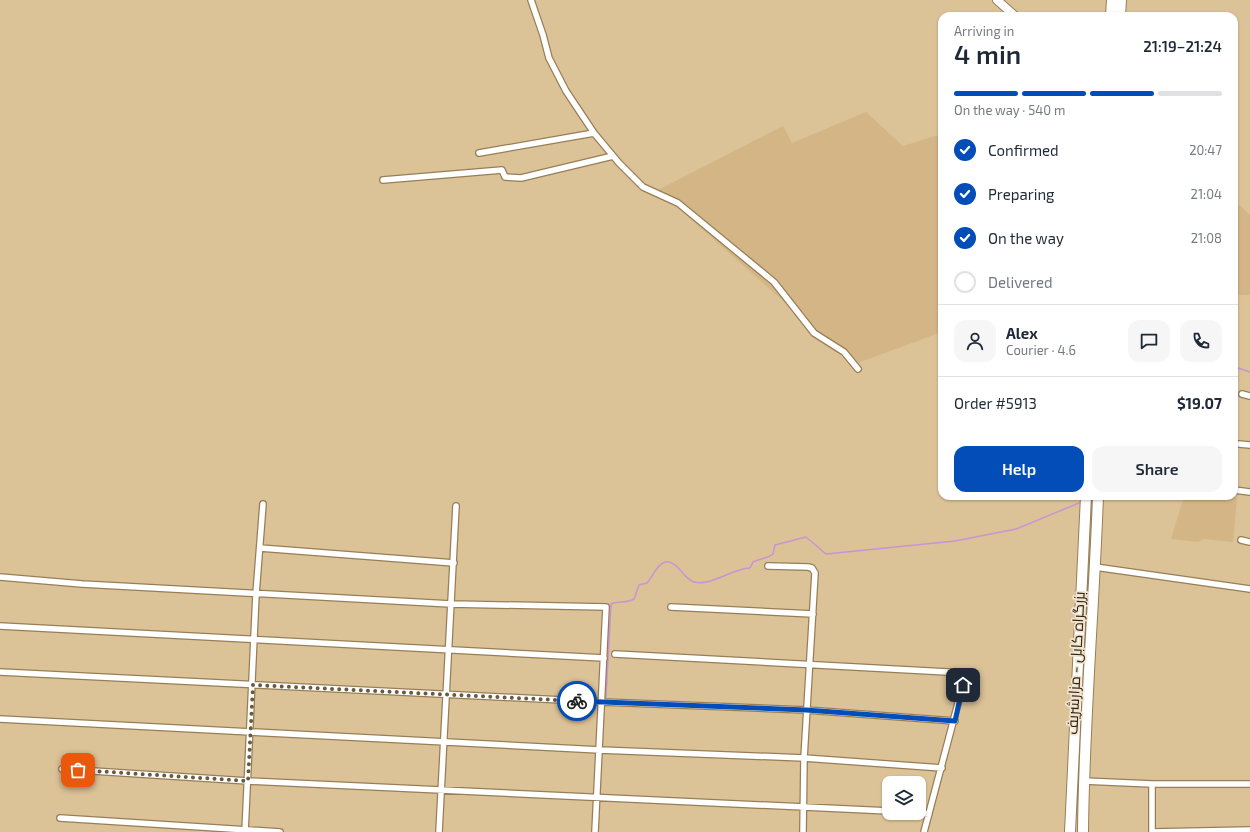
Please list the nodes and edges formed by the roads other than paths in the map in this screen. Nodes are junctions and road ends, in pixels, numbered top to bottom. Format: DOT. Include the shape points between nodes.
graph roads {
  1 [pos="531,0"];
  2 [pos="997,0"];
  3 [pos="1112,0"];
  4 [pos="1121,0"];
  5 [pos="1010,12"];
  6 [pos="1111,12"];
  7 [pos="1120,12"];
  8 [pos="594,133"];
  9 [pos="479,153"];
  10 [pos="613,156"];
  11 [pos="383,180"];
  12 [pos="858,369"];
  13 [pos="1242,394"];
  14 [pos="1250,396"];
  15 [pos="1239,444"];
  16 [pos="1250,445"];
  17 [pos="1238,490"];
  18 [pos="1250,492"];
  19 [pos="1086,500"];
  20 [pos="1098,500"];
  21 [pos="263,504"];
  22 [pos="456,506"];
  23 [pos="1241,540"];
  24 [pos="1250,542"];
  25 [pos="260,548"];
  26 [pos="454,563"];
  27 [pos="768,566"];
  28 [pos="1095,567"];
  29 [pos="0,577"];
  30 [pos="1250,589"];
  31 [pos="256,594"];
  32 [pos="451,604"];
  33 [pos="671,608"];
  34 [pos="813,614"];
  35 [pos="0,626"];
  36 [pos="254,639"];
  37 [pos="449,648"];
  38 [pos="615,654"];
  39 [pos="604,658"];
  40 [pos="810,664"];
  41 [pos="0,672"];
  42 [pos="253,685"];
  43 [pos="447,695"];
  44 [pos="602,702"];
  45 [pos="806,710"];
  46 [pos="0,719"];
  47 [pos="955,721"];
  48 [pos="250,732"];
  49 [pos="444,742"];
  50 [pos="600,750"];
  51 [pos="804,758"];
  52 [pos="942,768"];
  53 [pos="62,769"];
  54 [pos="248,781"];
  55 [pos="1084,781"];
  56 [pos="1152,784"];
  57 [pos="1250,784"];
  58 [pos="442,789"];
  59 [pos="596,796"];
  60 [pos="803,806"];
  61 [pos="882,811"];
  62 [pos="926,814"];
  63 [pos="929,814"];
  64 [pos="60,818"];
  65 [pos="1250,830"];
  66 [pos="245,831"];
  67 [pos="280,832"];
  68 [pos="439,832"];
  69 [pos="595,832"];
  70 [pos="803,832"];
  71 [pos="924,832"];
  72 [pos="1070,832"];
  73 [pos="1083,832"];
  74 [pos="1152,832"];
  1 -- 8 [label="street" via="549,58 566,91"];
  2 -- 5 [label="main road"];
  3 -- 6 [label="highway"];
  4 -- 7 [label="highway"];
  8 -- 9 [label="street"];
  8 -- 10 [label="street"];
  10 -- 11 [label="street" via="521,178 505,177 502,170"];
  10 -- 12 [label="street" via="643,187 678,203 774,282 814,332 844,352"];
  13 -- 14 [label="street"];
  15 -- 16 [label="street"];
  17 -- 18 [label="street"];
  19 -- 72 [label="highway, بزرگراه کابل - مزارشریف"];
  20 -- 28 [label="highway, بزرگراه کابل - مزارشریف"];
  21 -- 25 [label="street"];
  22 -- 26 [label="street"];
  23 -- 24 [label="street"];
  25 -- 26 [label="street"];
  25 -- 31 [label="street"];
  26 -- 32 [label="street"];
  27 -- 34 [label="street" via="812,568 815,573"];
  28 -- 30 [label="street"];
  28 -- 55 [label="highway, بزرگراه کابل - مزارشریف"];
  29 -- 31 [label="street"];
  31 -- 32 [label="street"];
  31 -- 36 [label="street"];
  32 -- 37 [label="street"];
  32 -- 39 [label="street" via="606,607"];
  33 -- 34 [label="street"];
  34 -- 40 [label="street"];
  35 -- 36 [label="street"];
  36 -- 37 [label="street"];
  36 -- 42 [label="street"];
  37 -- 39 [label="street"];
  37 -- 43 [label="street"];
  38 -- 40 [label="street"];
  39 -- 44 [label="street"];
  40 -- 45 [label="street"];
  40 -- 47 [label="street" via="966,673"];
  41 -- 42 [label="street"];
  42 -- 43 [label="street"];
  42 -- 48 [label="street"];
  43 -- 44 [label="street"];
  43 -- 49 [label="street"];
  44 -- 45 [label="street"];
  44 -- 50 [label="street"];
  45 -- 47 [label="street"];
  45 -- 51 [label="street"];
  46 -- 48 [label="street"];
  47 -- 52 [label="street"];
  48 -- 49 [label="street"];
  48 -- 54 [label="street"];
  49 -- 50 [label="street"];
  49 -- 58 [label="street"];
  50 -- 51 [label="street"];
  50 -- 59 [label="street"];
  51 -- 52 [label="street"];
  51 -- 60 [label="street"];
  52 -- 63 [label="street"];
  53 -- 54 [label="street"];
  54 -- 58 [label="street"];
  54 -- 66 [label="street"];
  55 -- 56 [label="street"];
  55 -- 73 [label="highway, بزرگراه کابل - مزارشریف"];
  56 -- 57 [label="street"];
  56 -- 74 [label="street"];
  58 -- 59 [label="street"];
  58 -- 68 [label="street"];
  59 -- 60 [label="street"];
  59 -- 69 [label="street"];
  60 -- 61 [label="street"];
  60 -- 70 [label="street"];
  62 -- 63 [label="street"];
  63 -- 71 [label="street"];
  64 -- 66 [label="street"];
  65 -- 74 [label="street"];
  66 -- 67 [label="street"];
}
